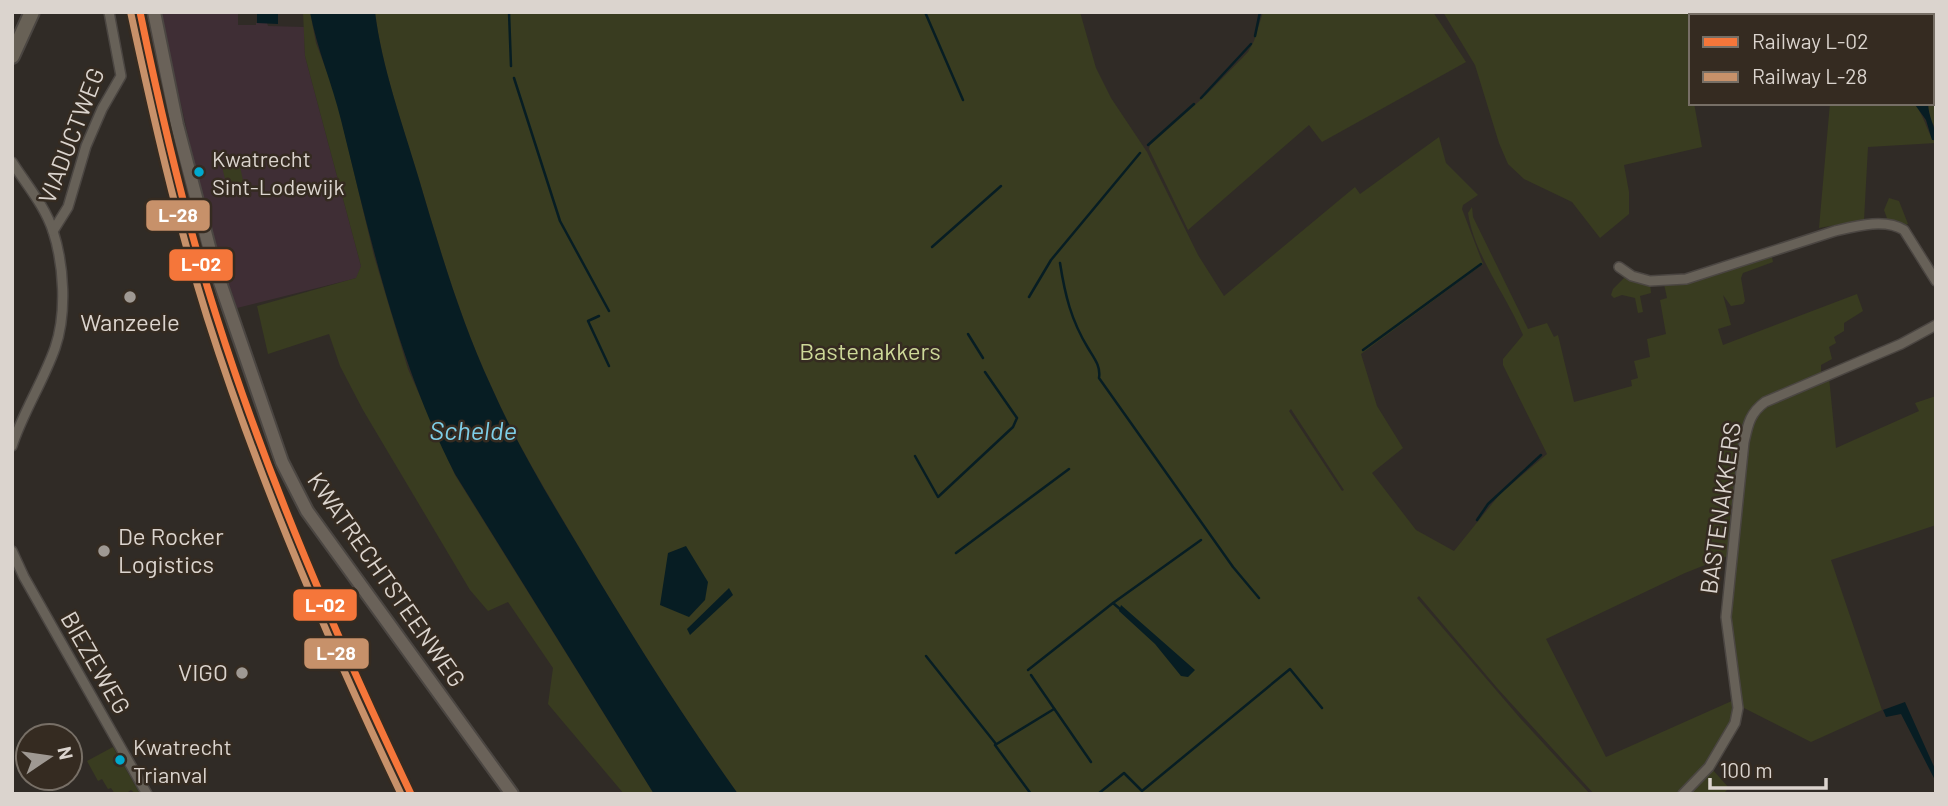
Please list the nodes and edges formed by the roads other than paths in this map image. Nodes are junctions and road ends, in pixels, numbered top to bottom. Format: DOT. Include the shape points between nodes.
graph roads {
  1 [pos="32,12"];
  2 [pos="109,12"];
  3 [pos="154,12"];
  4 [pos="12,56"];
  5 [pos="12,162"];
  6 [pos="53,231"];
  7 [pos="1619,267"];
  8 [pos="1936,281"];
  9 [pos="1936,324"];
  10 [pos="12,446"];
  11 [pos="12,551"];
  12 [pos="147,794"];
  13 [pos="512,794"];
  14 [pos="1683,794"];
  1 -- 4 [label="main road"];
  2 -- 6 [label="street, VIADUCTWEG" via="121,76 102,109 68,207"];
  3 -- 13 [label="street, KWATRECHTSTEENWEG" via="177,125 213,262 288,477 315,523"];
  5 -- 6 [label="street"];
  6 -- 10 [label="street" via="60,264 60,326 56,346"];
  7 -- 8 [label="street" via="1650,281 1686,279 1835,230 1883,224 1904,230"];
  9 -- 14 [label="street, BASTENAKKERS" via="1754,410 1744,442 1726,617 1738,708 1735,723 1709,767"];
  11 -- 12 [label="street, BIEZEWEG"];
}
